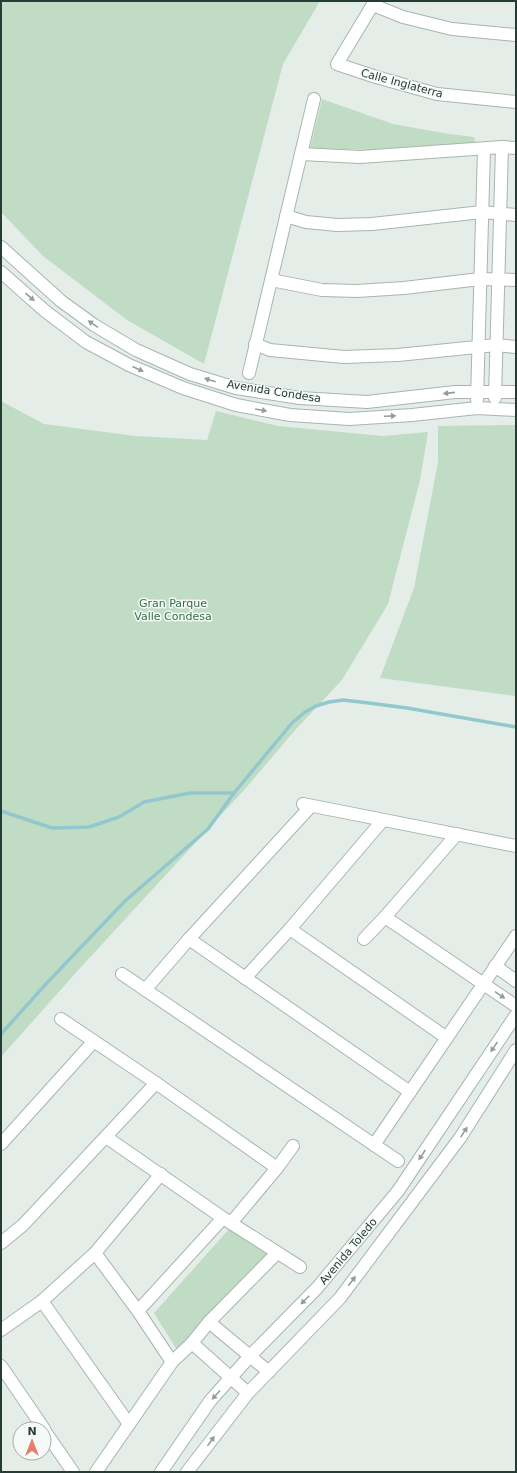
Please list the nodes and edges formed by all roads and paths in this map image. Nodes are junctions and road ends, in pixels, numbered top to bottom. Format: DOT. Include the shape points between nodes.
graph roads {
  1 [pos="374,3"];
  2 [pos="516,35"];
  3 [pos="314,99"];
  4 [pos="516,102"];
  5 [pos="502,147"];
  6 [pos="516,148"];
  7 [pos="484,149"];
  8 [pos="301,154"];
  9 [pos="482,212"];
  10 [pos="500,214"];
  11 [pos="516,215"];
  12 [pos="286,216"];
  13 [pos="1,247"];
  14 [pos="1,272"];
  15 [pos="480,279"];
  16 [pos="498,279"];
  17 [pos="271,280"];
  18 [pos="516,280"];
  19 [pos="255,344"];
  20 [pos="496,345"];
  21 [pos="478,347"];
  22 [pos="516,347"];
  23 [pos="249,373"];
  24 [pos="478,392"];
  25 [pos="495,392"];
  26 [pos="516,392"];
  27 [pos="477,408"];
  28 [pos="494,409"];
  29 [pos="516,410"];
  30 [pos="383,820"];
  31 [pos="457,834"];
  32 [pos="516,846"];
  33 [pos="385,917"];
  34 [pos="290,929"];
  35 [pos="516,936"];
  36 [pos="189,939"];
  37 [pos="364,939"];
  38 [pos="495,966"];
  39 [pos="122,974"];
  40 [pos="245,978"];
  41 [pos="516,981"];
  42 [pos="483,984"];
  43 [pos="145,990"];
  44 [pos="516,1006"];
  45 [pos="516,1015"];
  46 [pos="61,1019"];
  47 [pos="447,1038"];
  48 [pos="94,1041"];
  49 [pos="516,1050"];
  50 [pos="156,1083"];
  51 [pos="410,1092"];
  52 [pos="106,1137"];
  53 [pos="1,1144"];
  54 [pos="374,1145"];
  55 [pos="293,1146"];
  56 [pos="398,1161"];
  57 [pos="277,1168"];
  58 [pos="161,1174"];
  59 [pos="227,1220"];
  60 [pos="1,1243"];
  61 [pos="95,1254"];
  62 [pos="277,1254"];
  63 [pos="300,1267"];
  64 [pos="42,1301"];
  65 [pos="138,1311"];
  66 [pos="209,1322"];
  67 [pos="1,1330"];
  68 [pos="192,1343"];
  69 [pos="250,1356"];
  70 [pos="172,1362"];
  71 [pos="1,1366"];
  72 [pos="269,1372"];
  73 [pos="231,1377"];
  74 [pos="248,1392"];
  75 [pos="39,1421"];
  76 [pos="129,1424"];
  77 [pos="52,1441"];
  78 [pos="73,1472"];
  79 [pos="96,1472"];
  80 [pos="161,1472"];
  81 [pos="187,1472"];
  1 -- 2 [label="street" via="403,17 452,30"];
  1 -- 4 [label="street, Calle Inglaterra" via="336,64 437,94"];
  3 -- 8 [label="street"];
  5 -- 6 [label="street"];
  5 -- 7 [label="street"];
  5 -- 10 [label="street"];
  7 -- 8 [label="street" via="360,157"];
  7 -- 9 [label="street"];
  8 -- 12 [label="street"];
  9 -- 10 [label="street"];
  9 -- 12 [label="street" via="372,224 306,222"];
  9 -- 15 [label="street"];
  10 -- 11 [label="street"];
  10 -- 16 [label="street"];
  12 -- 17 [label="street"];
  24 -- 13 [label="street, Avenida Condesa, one-way" via="360,402 300,398 236,388 190,374 136,350 94,325 61,301"];
  14 -- 27 [label="street, Avenida Condesa, one-way" via="86,342 129,365 183,388 236,405 290,415 349,419"];
  15 -- 16 [label="street"];
  15 -- 17 [label="street" via="357,291 322,290"];
  15 -- 21 [label="street"];
  16 -- 18 [label="street"];
  16 -- 20 [label="street"];
  17 -- 19 [label="street"];
  19 -- 21 [label="street" via="270,350 344,357 398,355"];
  19 -- 23 [label="street"];
  20 -- 21 [label="street"];
  20 -- 22 [label="street"];
  20 -- 25 [label="street"];
  21 -- 24 [label="street"];
  24 -- 25 [label="street, Avenida Condesa"];
  24 -- 27 [label="street"];
  25 -- 26 [label="street, Avenida Condesa"];
  25 -- 28 [label="street"];
  27 -- 28 [label="street, Avenida Condesa"];
  28 -- 29 [label="street, Avenida Condesa"];
  30 -- 31 [label="street"];
  30 -- 34 [label="street"];
  30 -- 36 [label="street" via="306,805"];
  31 -- 32 [label="street"];
  31 -- 33 [label="street"];
  33 -- 37 [label="street"];
  33 -- 42 [label="street"];
  34 -- 40 [label="street"];
  34 -- 47 [label="street"];
  35 -- 38 [label="street"];
  36 -- 40 [label="street"];
  36 -- 43 [label="street"];
  38 -- 41 [label="street"];
  38 -- 42 [label="street"];
  39 -- 43 [label="street"];
  40 -- 51 [label="street"];
  42 -- 44 [label="street, one-way"];
  42 -- 47 [label="street"];
  43 -- 54 [label="street"];
  45 -- 69 [label="street, Avenida Toledo, one-way" via="398,1191 317,1288"];
  46 -- 48 [label="street"];
  47 -- 51 [label="street"];
  48 -- 50 [label="street"];
  48 -- 53 [label="street"];
  72 -- 49 [label="street, Avenida Toledo, one-way" via="340,1298 460,1138"];
  50 -- 52 [label="street"];
  50 -- 57 [label="street"];
  51 -- 54 [label="street"];
  52 -- 58 [label="street"];
  52 -- 60 [label="street" via="23,1225"];
  54 -- 56 [label="street"];
  55 -- 57 [label="street"];
  57 -- 59 [label="street"];
  58 -- 59 [label="street"];
  58 -- 61 [label="street"];
  59 -- 62 [label="street"];
  59 -- 65 [label="street"];
  61 -- 64 [label="street"];
  61 -- 65 [label="street"];
  62 -- 63 [label="street"];
  62 -- 66 [label="street"];
  64 -- 67 [label="street"];
  64 -- 76 [label="street"];
  65 -- 70 [label="street"];
  66 -- 68 [label="street"];
  66 -- 69 [label="street"];
  68 -- 70 [label="street"];
  68 -- 73 [label="street"];
  69 -- 72 [label="street"];
  69 -- 73 [label="street, Avenida Toledo"];
  70 -- 76 [label="street"];
  71 -- 75 [label="street"];
  72 -- 74 [label="street, Avenida Toledo"];
  73 -- 74 [label="street"];
  73 -- 80 [label="street, Avenida Toledo, one-way" via="210,1401"];
  81 -- 74 [label="street, Avenida Toledo, one-way"];
  76 -- 79 [label="street"];
  77 -- 78 [label="street"];
}
